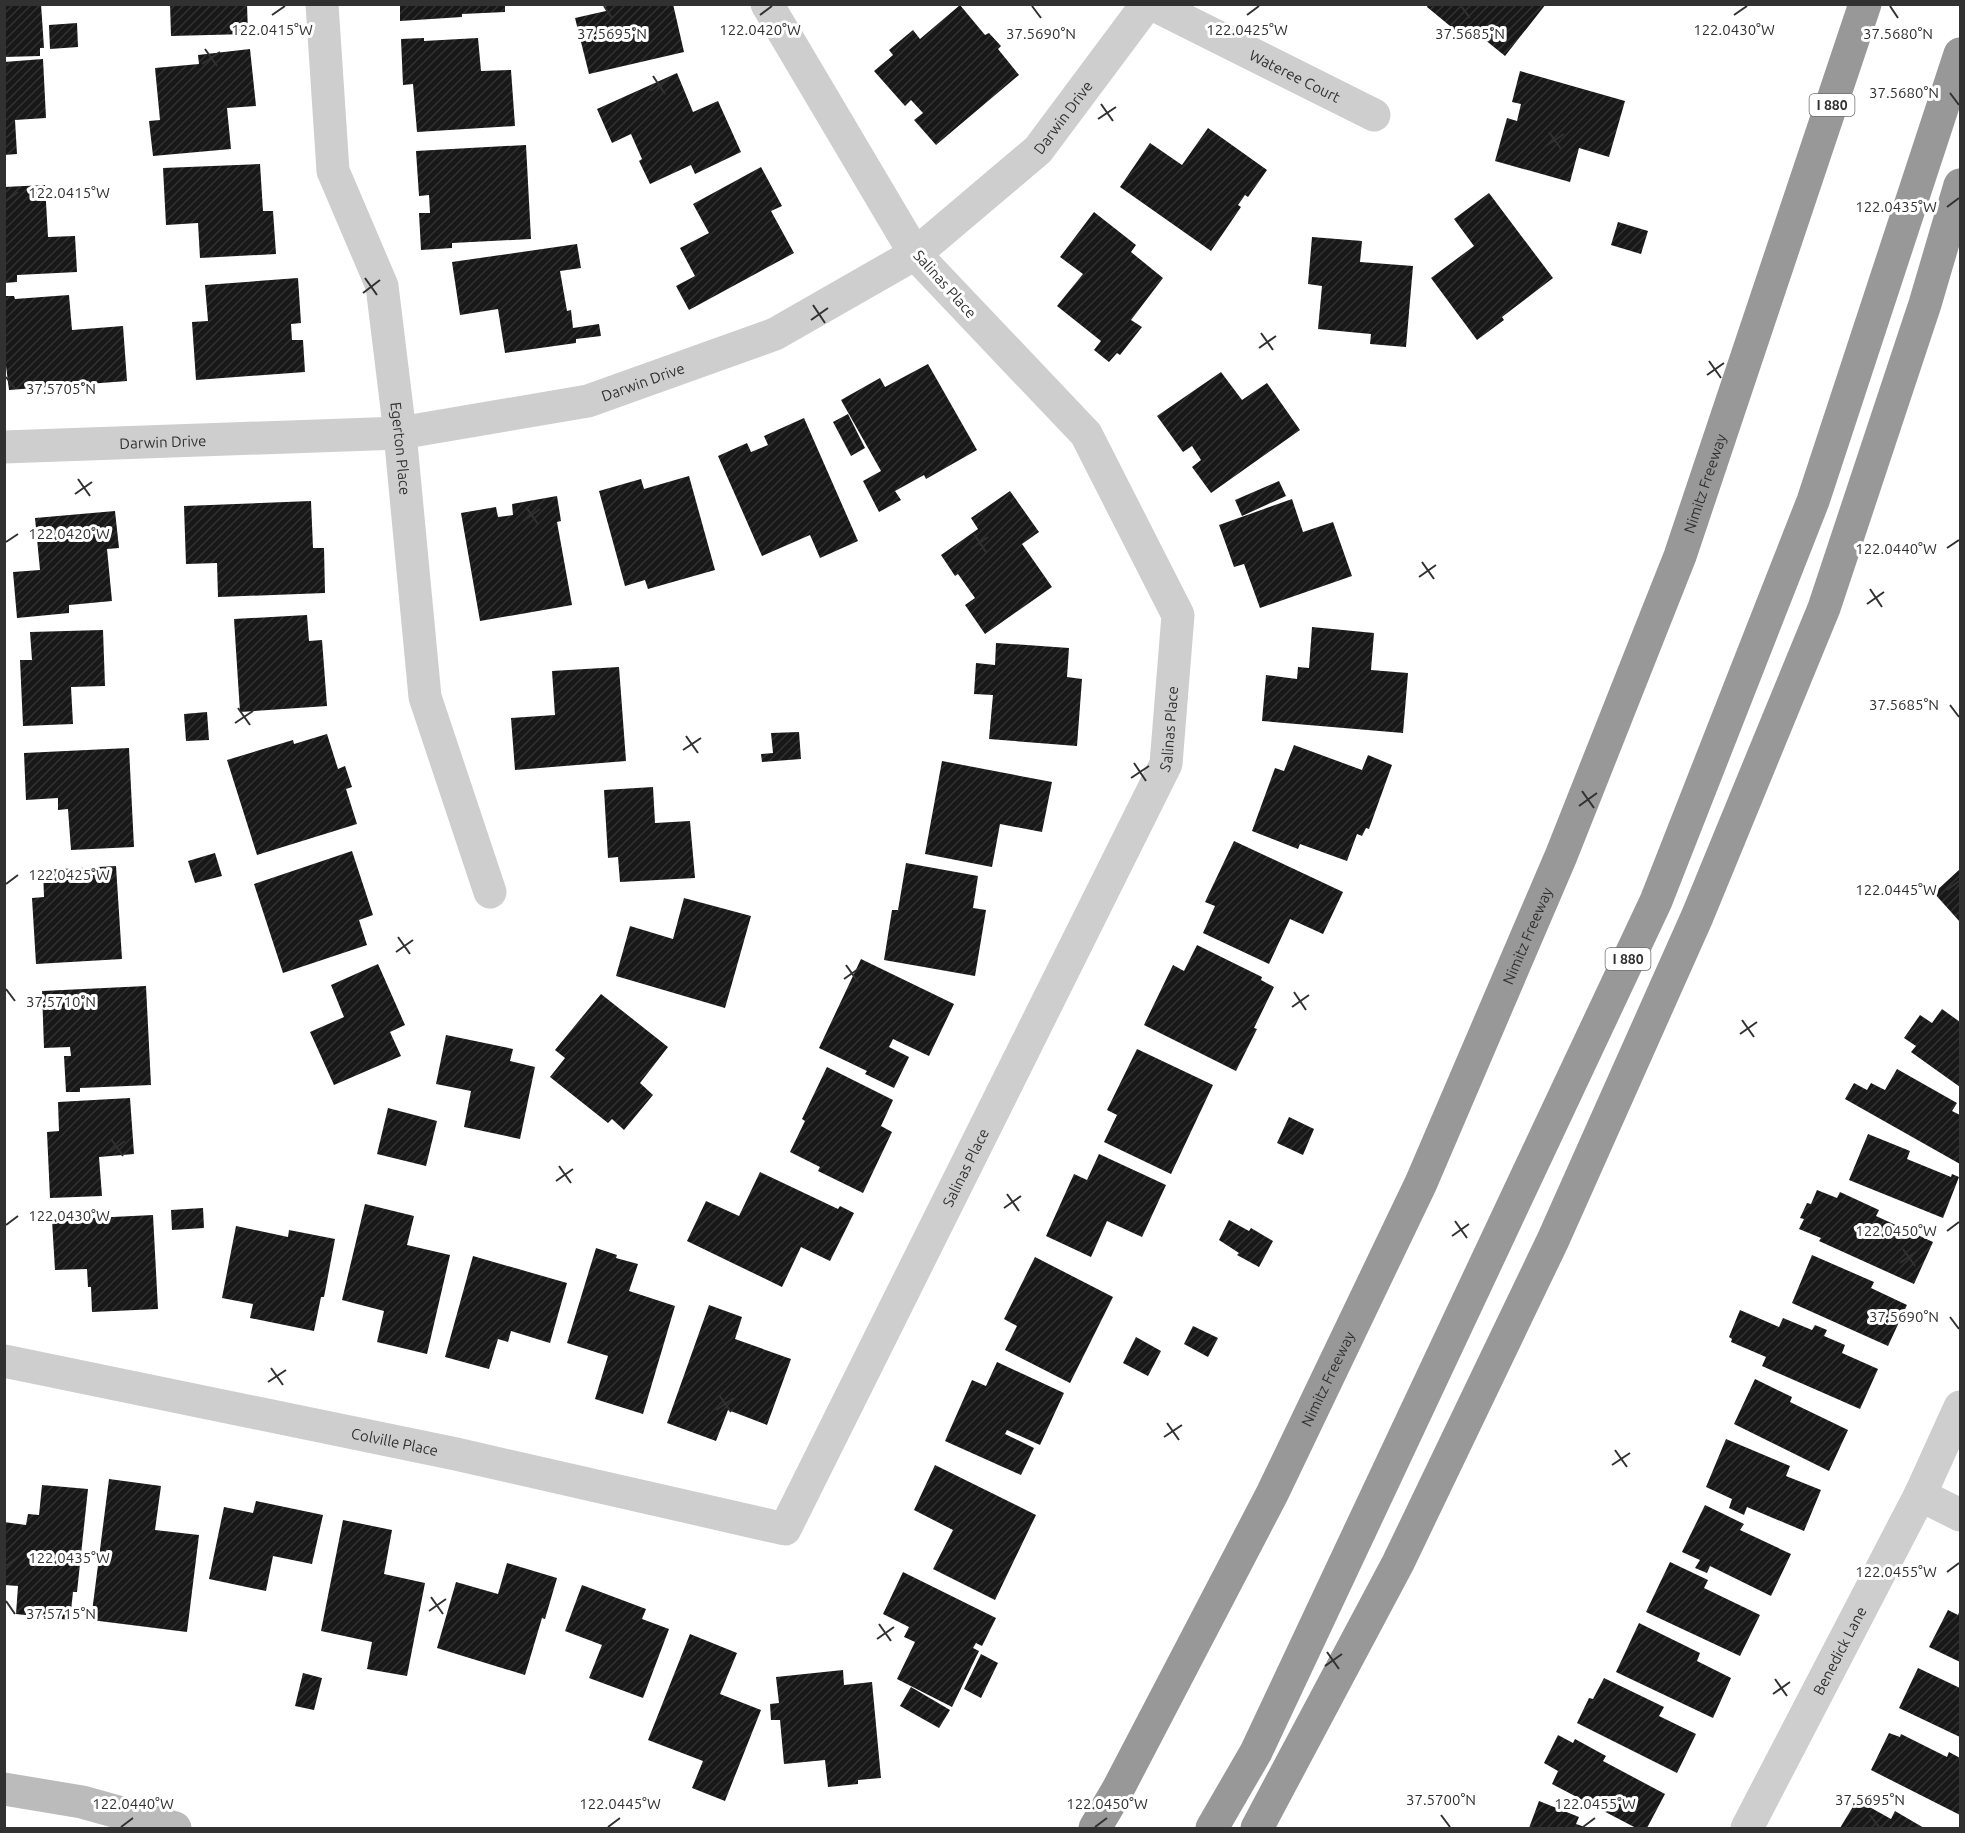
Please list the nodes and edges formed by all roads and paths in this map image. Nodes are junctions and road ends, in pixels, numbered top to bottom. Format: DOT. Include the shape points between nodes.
graph roads {
  1 [pos="322,4"];
  2 [pos="767,4"];
  3 [pos="1149,4"];
  4 [pos="1865,4"];
  5 [pos="1960,54"];
  6 [pos="1374,115"];
  7 [pos="1960,185"];
  8 [pos="915,254"];
  9 [pos="400,433"];
  10 [pos="4,447"];
  11 [pos="490,892"];
  12 [pos="4,1361"];
  13 [pos="1960,1407"];
  14 [pos="1920,1495"];
  15 [pos="1960,1515"];
  16 [pos="785,1529"];
  17 [pos="4,1788"];
  18 [pos="175,1828"];
  19 [pos="1095,1828"];
  20 [pos="1212,1828"];
  21 [pos="1257,1828"];
  22 [pos="1747,1828"];
  1 -- 9 [label="street, Egerton Place" via="333,171 382,286"];
  2 -- 8 [label="street, Salinas Place"];
  3 -- 6 [label="street, Wateree Court"];
  3 -- 8 [label="street, Darwin Drive" via="1038,150"];
  4 -- 19 [label="highway, Nimitz Freeway / I 880" via="1680,556 1561,856 1421,1183 1287,1462"];
  5 -- 20 [label="highway, I 880" via="1813,501 1656,901 1256,1752"];
  7 -- 21 [label="highway, I 880" via="1925,304 1824,608 1697,917 1553,1240 1398,1563"];
  8 -- 9 [label="street, Darwin Drive" via="775,334 588,401"];
  8 -- 16 [label="street, Salinas Place" via="1086,434 1178,615 1166,764"];
  9 -- 10 [label="street, Darwin Drive"];
  9 -- 11 [label="street, Egerton Place" via="425,697"];
  12 -- 16 [label="street, Colville Place" via="456,1454"];
  13 -- 14 [label="street, Benedick Lane"];
  14 -- 15 [label="street"];
  14 -- 22 [label="street, Benedick Lane"];
  17 -- 18 [label="main road" via="82,1802"];
}
